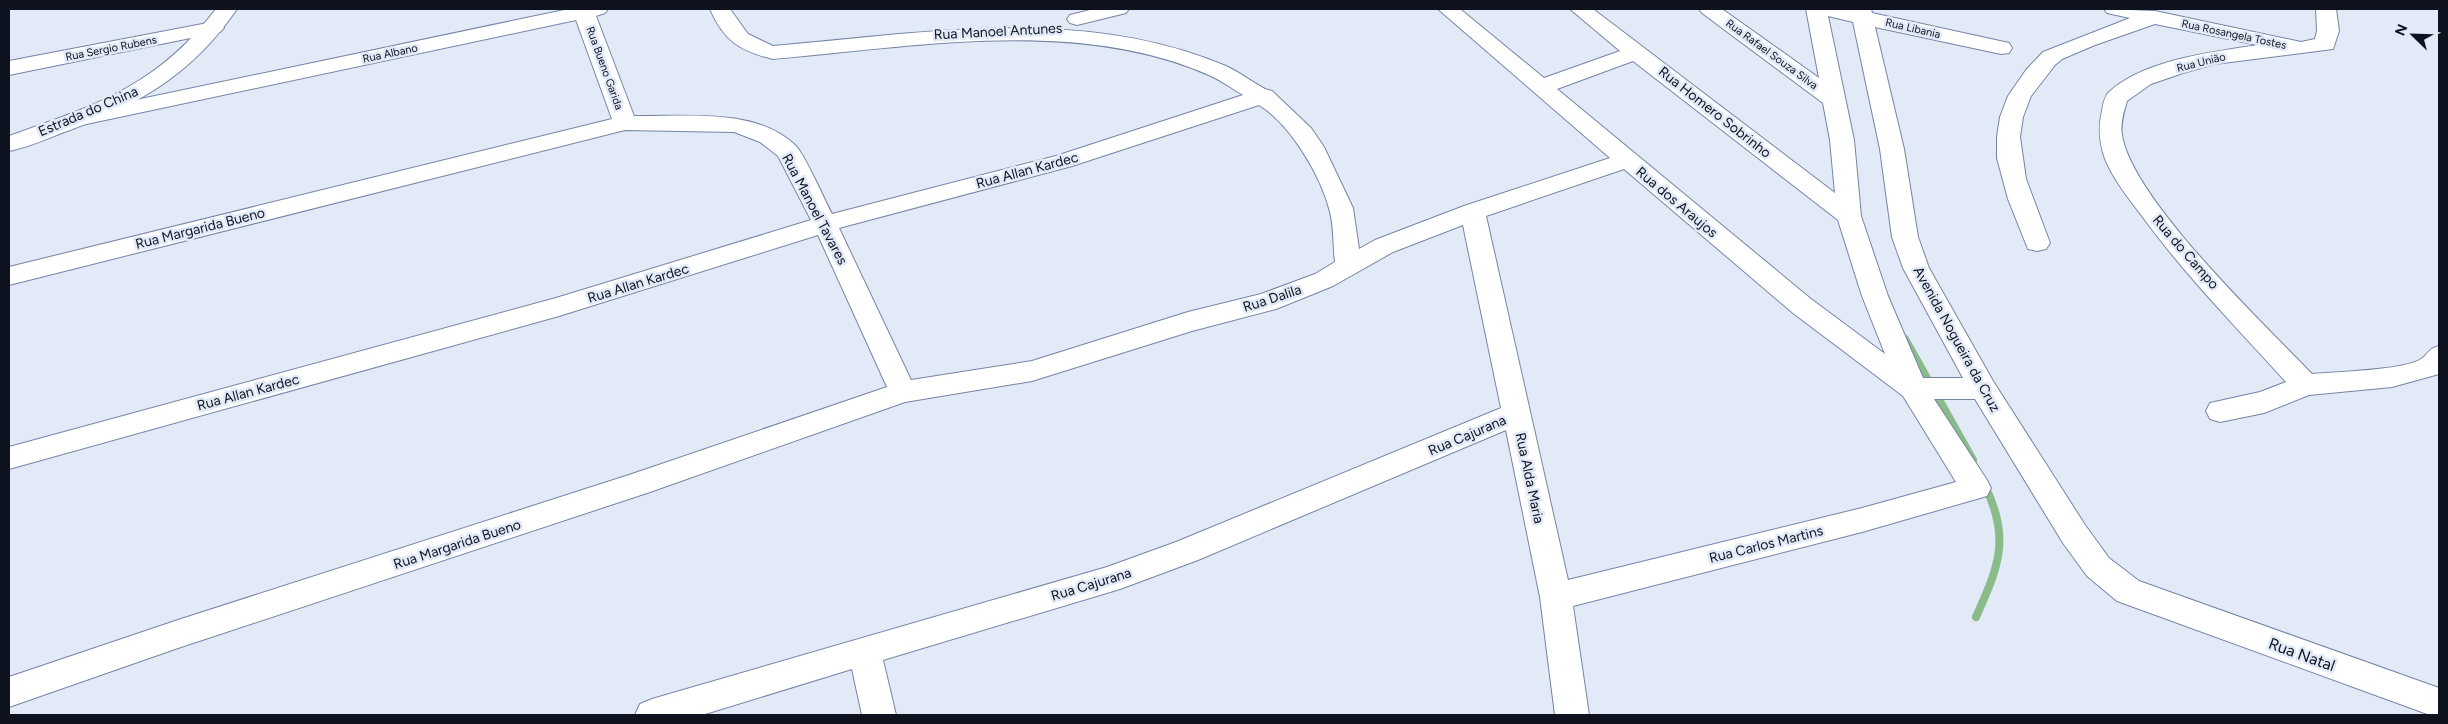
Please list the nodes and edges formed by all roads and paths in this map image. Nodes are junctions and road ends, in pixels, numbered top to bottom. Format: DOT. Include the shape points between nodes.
graph roads {
  1 [pos="227,9"];
  2 [pos="720,9"];
  3 [pos="1119,9"];
  4 [pos="1448,9"];
  5 [pos="1580,9"];
  6 [pos="1709,9"];
  7 [pos="1816,9"];
  8 [pos="1824,9"];
  9 [pos="2114,9"];
  10 [pos="2326,9"];
  11 [pos="591,10"];
  12 [pos="1860,14"];
  13 [pos="2155,17"];
  14 [pos="1052,25"];
  15 [pos="213,28"];
  16 [pos="2292,47"];
  17 [pos="2001,48"];
  18 [pos="1637,52"];
  19 [pos="9,68"];
  20 [pos="164,75"];
  21 [pos="1541,87"];
  22 [pos="1264,96"];
  23 [pos="181,98"];
  24 [pos="2116,98"];
  25 [pos="1834,100"];
  26 [pos="76,120"];
  27 [pos="625,124"];
  28 [pos="9,144"];
  29 [pos="1627,160"];
  30 [pos="1473,212"];
  31 [pos="1849,216"];
  32 [pos="825,224"];
  33 [pos="2037,243"];
  34 [pos="1348,266"];
  35 [pos="9,276"];
  36 [pos="2439,356"];
  37 [pos="2306,385"];
  38 [pos="1977,388"];
  39 [pos="1921,389"];
  40 [pos="903,392"];
  41 [pos="2220,411"];
  42 [pos="1516,414"];
  43 [pos="9,458"];
  44 [pos="1556,597"];
  45 [pos="2165,606"];
  46 [pos="864,651"];
  47 [pos="9,692"];
  48 [pos="2439,703"];
  49 [pos="652,715"];
  50 [pos="878,715"];
  51 [pos="1572,715"];
  1 -- 15 [label="street, Estrada do China"];
  2 -- 14 [label="street, Rua Manoel Antunes" via="741,42 773,53 962,30"];
  3 -- 14 [label="street"];
  4 -- 21 [label="street, Rua dos Araujos"];
  5 -- 18 [label="street, Rua Homero Sobrinho"];
  6 -- 25 [label="street, Rua Rafael Souza Silva"];
  7 -- 25 [label="street"];
  8 -- 12 [label="street, Rua Libania"];
  9 -- 13 [label="street, Rua Rosangela Tostes"];
  10 -- 16 [label="street, Rua Rosangela Tostes" via="2328,31 2325,44 2310,48"];
  11 -- 23 [label="street, Rua Albano"];
  11 -- 27 [label="street, Rua Bueno Garida"];
  12 -- 17 [label="street, Rua Libania"];
  12 -- 38 [label="street, Avenida Nogueira da Cruz" via="1892,149 1906,237 1916,268"];
  13 -- 16 [label="street, Rua Rosangela Tostes"];
  13 -- 33 [label="street" via="2049,57 2020,92 2008,129 2010,162"];
  14 -- 22 [label="street, Rua Manoel Antunes" via="1112,29 1196,53 1226,68"];
  15 -- 19 [label="street, Rua Sergio Rubens"];
  15 -- 20 [label="street, Estrada do China"];
  16 -- 24 [label="street, Rua União" via="2215,58 2175,68 2143,79"];
  18 -- 21 [label="street"];
  18 -- 31 [label="street, Rua Homero Sobrinho"];
  20 -- 23 [label="street"];
  20 -- 26 [label="street, Estrada do China"];
  21 -- 29 [label="street, Rua dos Araujos"];
  22 -- 32 [label="street, Rua Allan Kardec" via="1064,161"];
  22 -- 34 [label="street, Rua Manoel Antunes" via="1304,134 1343,212"];
  23 -- 26 [label="street, Rua Albano"];
  24 -- 37 [label="street, Rua do Campo" via="2110,136 2116,157 2133,189 2178,245"];
  25 -- 31 [label="street" via="1842,140"];
  26 -- 28 [label="street, Estrada do China"];
  27 -- 32 [label="street, Rua Manoel Tavares" via="737,125 768,137 788,152"];
  27 -- 35 [label="street, Rua Margarida Bueno"];
  29 -- 30 [label="street, Rua Dalila"];
  29 -- 39 [label="street, Rua dos Araujos" via="1802,306"];
  30 -- 34 [label="street, Rua Dalila" via="1384,246"];
  30 -- 42 [label="street, Rua Alda Maria"];
  31 -- 39 [label="street" via="1875,296"];
  32 -- 40 [label="street, Rua Manoel Tavares"];
  32 -- 43 [label="street, Rua Allan Kardec" via="559,307"];
  34 -- 40 [label="street, Rua Dalila" via="1324,280 1267,302 1188,322 1032,371"];
  36 -- 37 [label="street" via="2430,367 2392,377"];
  37 -- 41 [label="street" via="2264,402"];
  38 -- 39 [label="street"];
  38 -- 45 [label="street, Avenida Nogueira da Cruz" via="2098,567 2128,591"];
  39 -- 44 [label="street, Rua Carlos Martins" via="1976,488"];
  40 -- 47 [label="street, Rua Margarida Bueno" via="639,484"];
  42 -- 44 [label="street, Rua Alda Maria"];
  42 -- 46 [label="street, Rua Cajurana" via="1118,577"];
  44 -- 51 [label="street, Rua Alda Maria"];
  45 -- 48 [label="street, Rua Natal"];
  46 -- 49 [label="street, Rua Cajurana"];
  46 -- 50 [label="street"];
}
